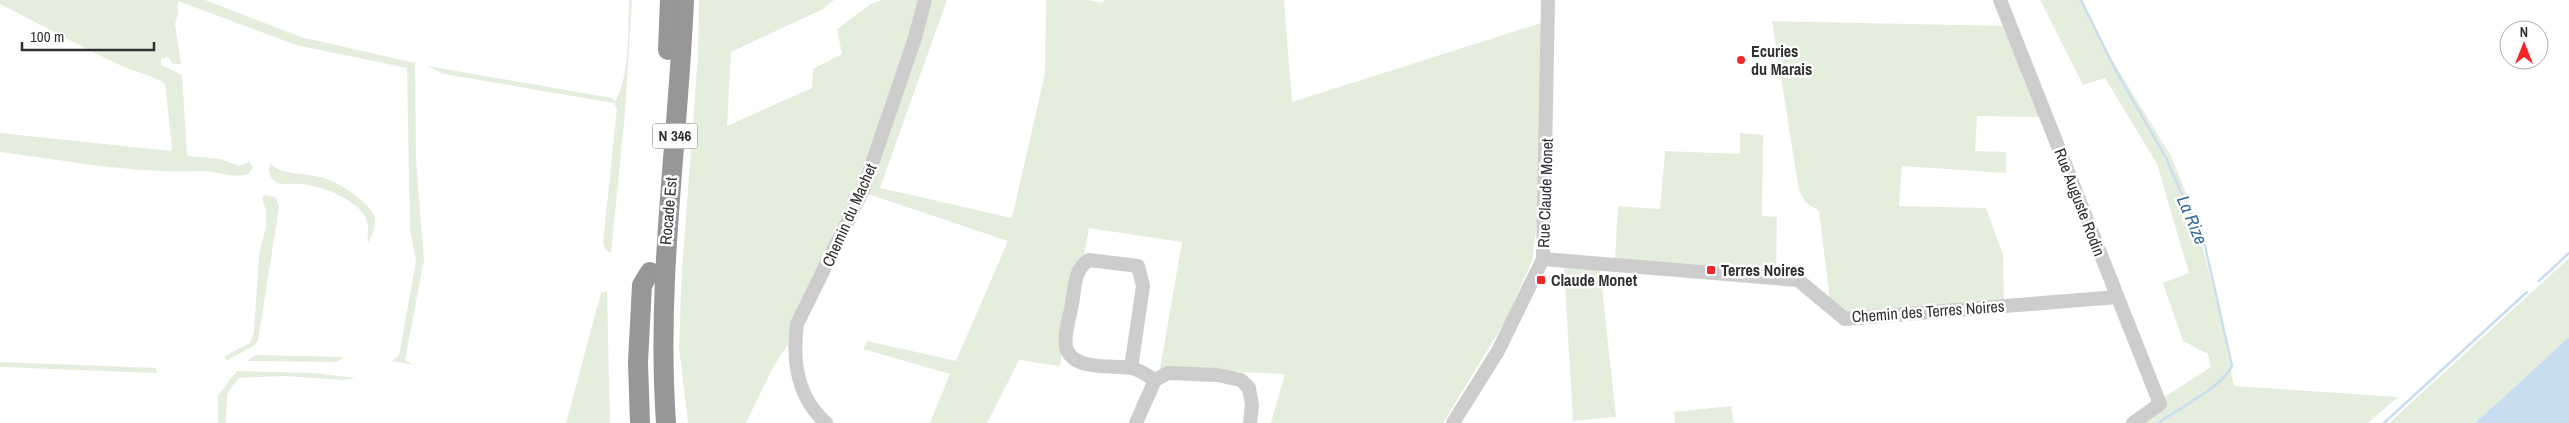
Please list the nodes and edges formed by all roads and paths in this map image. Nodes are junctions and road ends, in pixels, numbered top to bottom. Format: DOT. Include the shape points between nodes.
graph roads {
  1 [pos="670,0"];
  2 [pos="684,0"];
  3 [pos="925,0"];
  4 [pos="1548,0"];
  5 [pos="2000,0"];
  6 [pos="1543,259"];
  7 [pos="657,272"];
  8 [pos="2117,297"];
  9 [pos="1131,368"];
  10 [pos="1154,380"];
  11 [pos="640,423"];
  12 [pos="652,423"];
  13 [pos="666,423"];
  14 [pos="679,423"];
  15 [pos="826,423"];
  16 [pos="1136,423"];
  17 [pos="1250,423"];
  18 [pos="1454,423"];
  19 [pos="2133,423"];
  1 -- 7 [label="highway, Rocade Est / N 346"];
  2 -- 7 [label="highway, Rocade Est / N 346" via="677,120"];
  3 -- 15 [label="street, Chemin du Machet" via="864,190 797,324 795,364 802,391 816,414"];
  4 -- 6 [label="street, Rue Claude Monet"];
  5 -- 8 [label="street, Rue Auguste Rodin"];
  6 -- 8 [label="street, Chemin des Terres Noires" via="1798,280 1845,319"];
  6 -- 18 [label="street, Rue Claude Monet" via="1498,351"];
  7 -- 11 [label="highway" via="642,285 638,362"];
  7 -- 12 [label="highway, Rocade Est / N 346" via="648,332"];
  7 -- 13 [label="highway, Rocade Est / N 346"];
  7 -- 14 [label="highway" via="670,292"];
  8 -- 19 [label="street, Rue Auguste Rodin" via="2160,404"];
  9 -- 9 [label="street" via="1085,363 1073,358 1066,349 1079,269 1089,260 1138,266 1143,286"];
  9 -- 10 [label="street"];
  10 -- 16 [label="street"];
  10 -- 17 [label="street" via="1168,373 1217,375 1241,380 1249,388 1252,405"];
}
